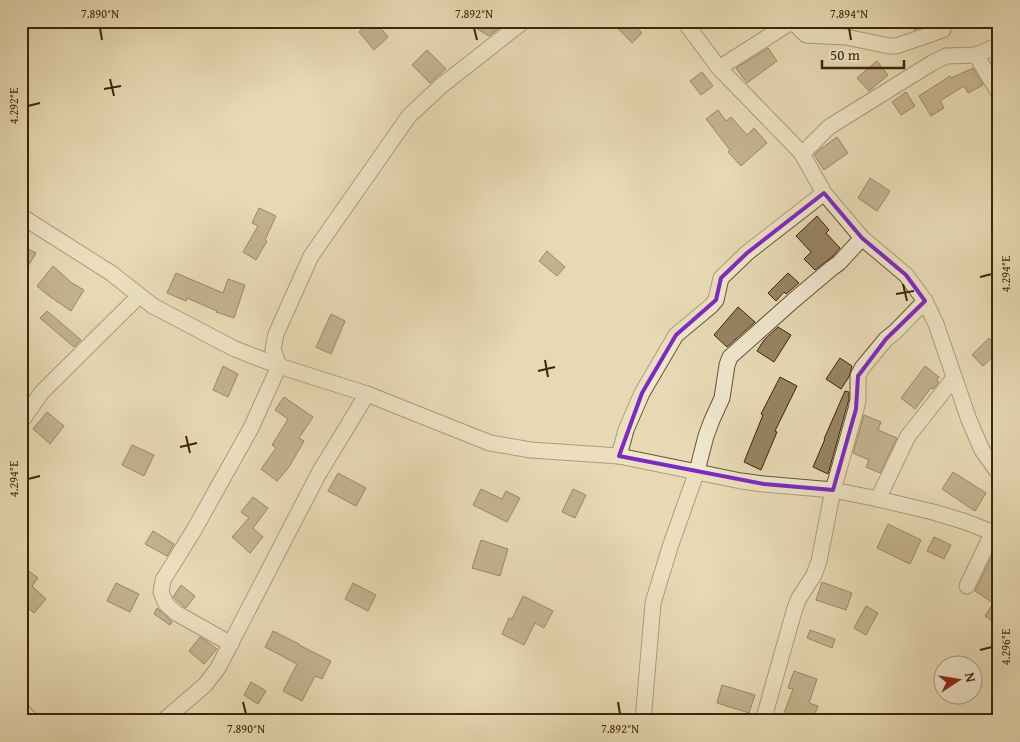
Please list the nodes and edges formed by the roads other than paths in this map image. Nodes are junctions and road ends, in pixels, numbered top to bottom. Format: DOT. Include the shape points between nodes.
graph roads {
  1 [pos="524,21"];
  2 [pos="684,21"];
  3 [pos="790,23"];
  4 [pos="943,26"];
  5 [pos="999,46"];
  6 [pos="976,55"];
  7 [pos="946,56"];
  8 [pos="719,68"];
  9 [pos="999,92"];
  10 [pos="802,154"];
  11 [pos="824,193"];
  12 [pos="21,216"];
  13 [pos="862,238"];
  14 [pos="140,296"];
  15 [pos="925,301"];
  16 [pos="278,366"];
  17 [pos="954,378"];
  18 [pos="367,394"];
  19 [pos="21,422"];
  20 [pos="619,456"];
  21 [pos="697,472"];
  22 [pos="999,474"];
  23 [pos="833,490"];
  24 [pos="878,498"];
  25 [pos="996,533"];
  26 [pos="967,586"];
  27 [pos="231,644"];
  28 [pos="21,710"];
  29 [pos="32,721"];
  30 [pos="163,721"];
  31 [pos="643,721"];
  32 [pos="763,721"];
  1 -- 16 [label="street" via="441,86 409,116 311,256 276,334 273,349"];
  2 -- 8 [label="street"];
  3 -- 4 [label="street" via="806,35 846,37 889,46"];
  3 -- 8 [label="street"];
  4 -- 7 [label="street"];
  5 -- 6 [label="street"];
  6 -- 7 [label="street"];
  6 -- 9 [label="street"];
  7 -- 10 [label="street" via="829,127"];
  8 -- 10 [label="street"];
  10 -- 11 [label="street"];
  11 -- 13 [label="street"];
  11 -- 20 [label="street" via="747,253 721,278 716,300 676,335 642,393"];
  12 -- 14 [label="street" via="111,273"];
  13 -- 15 [label="street" via="906,275"];
  13 -- 21 [label="street" via="839,263 730,357 722,398 706,436"];
  14 -- 16 [label="street" via="178,321"];
  14 -- 19 [label="street" via="42,392"];
  15 -- 17 [label="street"];
  15 -- 23 [label="street" via="886,339 858,376 858,400"];
  16 -- 18 [label="street"];
  16 -- 27 [label="street" via="251,428 163,580 161,592 166,604"];
  17 -- 22 [label="street" via="982,450"];
  17 -- 24 [label="street" via="908,436"];
  18 -- 20 [label="street" via="490,443 531,450"];
  18 -- 27 [label="street" via="319,473"];
  20 -- 21 [label="street"];
  21 -- 23 [label="street" via="764,484"];
  21 -- 31 [label="street" via="653,603"];
  23 -- 24 [label="street"];
  23 -- 32 [label="street" via="819,561 799,598"];
  24 -- 25 [label="street"];
  25 -- 26 [label="street"];
  27 -- 30 [label="street" via="205,685"];
  28 -- 29 [label="street"];
}
